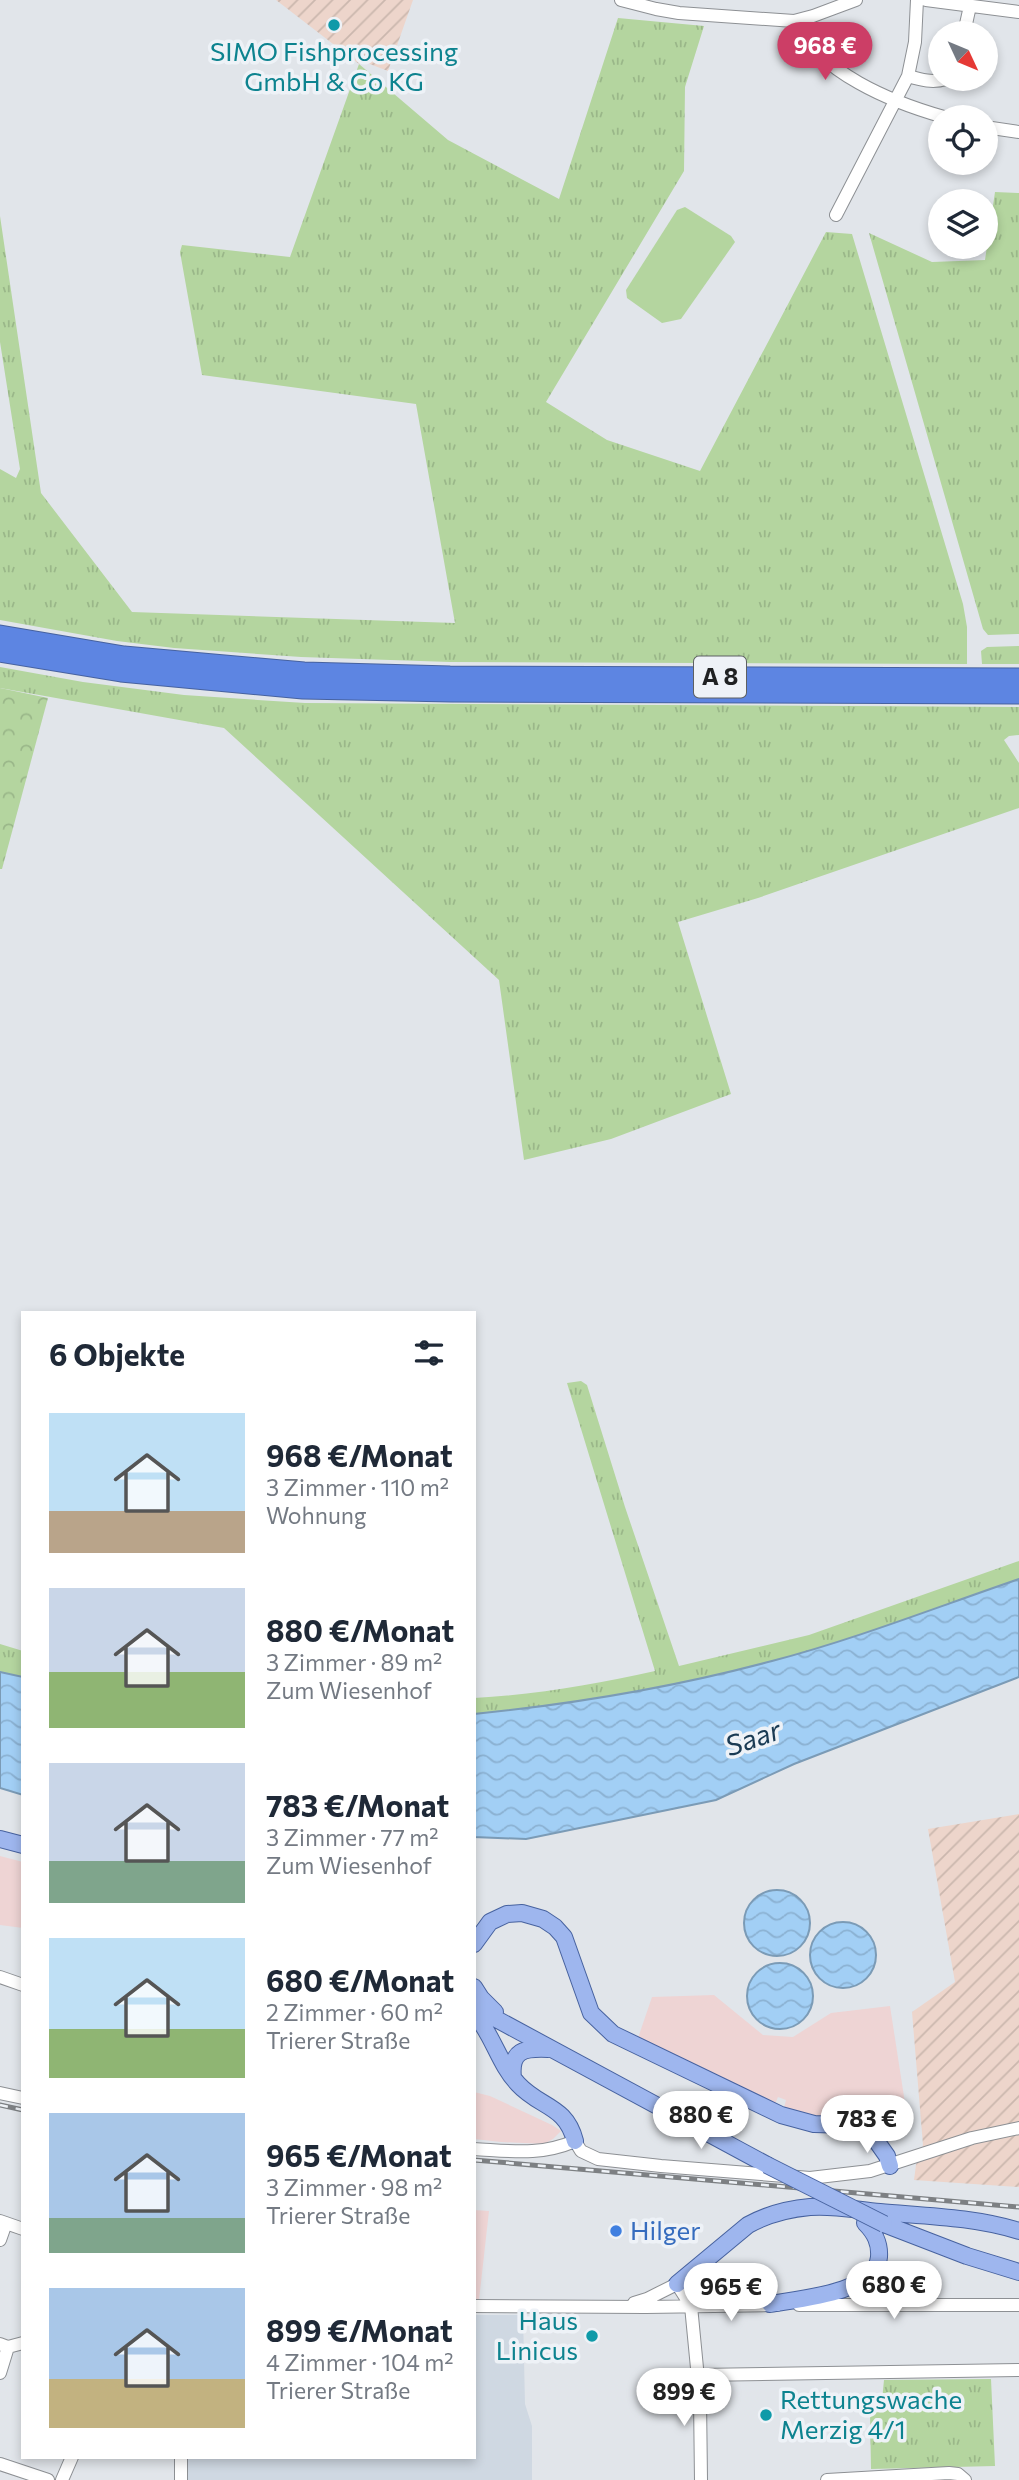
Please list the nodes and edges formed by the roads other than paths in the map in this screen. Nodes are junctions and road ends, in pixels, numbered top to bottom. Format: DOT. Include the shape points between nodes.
graph roads {
  1 [pos="621,0"];
  2 [pos="856,0"];
  3 [pos="917,0"];
  4 [pos="934,0"];
  5 [pos="970,6"];
  6 [pos="1019,12"];
  7 [pos="794,21"];
  8 [pos="967,21"];
  9 [pos="908,76"];
  10 [pos="928,81"];
  11 [pos="896,99"];
  12 [pos="928,111"];
  13 [pos="998,129"];
  14 [pos="1019,132"];
  15 [pos="836,215"];
  16 [pos="0,635"];
  17 [pos="0,652"];
  18 [pos="450,684"];
  19 [pos="1010,686"];
  20 [pos="0,1839"];
  21 [pos="21,1844"];
  22 [pos="476,1941"];
  23 [pos="0,1977"];
  24 [pos="21,1984"];
  25 [pos="476,1990"];
  26 [pos="476,2008"];
  27 [pos="476,2016"];
  28 [pos="510,2025"];
  29 [pos="551,2049"];
  30 [pos="513,2078"];
  31 [pos="0,2093"];
  32 [pos="21,2098"];
  33 [pos="1019,2129"];
  34 [pos="575,2141"];
  35 [pos="476,2149"];
  36 [pos="890,2165"];
  37 [pos="836,2201"];
  38 [pos="3,2222"];
  39 [pos="21,2228"];
  40 [pos="1019,2231"];
  41 [pos="0,2240"];
  42 [pos="1019,2272"];
  43 [pos="677,2284"];
  44 [pos="769,2305"];
  45 [pos="1019,2305"];
  46 [pos="476,2306"];
  47 [pos="691,2306"];
  48 [pos="611,2307"];
  49 [pos="4,2346"];
  50 [pos="1019,2370"];
  51 [pos="0,2373"];
  52 [pos="698,2375"];
  53 [pos="71,2459"];
  54 [pos="181,2459"];
  55 [pos="0,2464"];
  56 [pos="48,2480"];
  57 [pos="62,2480"];
  58 [pos="181,2480"];
  59 [pos="701,2480"];
  60 [pos="827,2480"];
  61 [pos="965,2480"];
  1 -- 7 [label="street" via="679,13"];
  2 -- 7 [label="street"];
  3 -- 9 [label="street"];
  4 -- 5 [label="street"];
  5 -- 6 [label="street"];
  5 -- 8 [label="street"];
  7 -- 11 [label="street" via="831,65"];
  9 -- 10 [label="street"];
  9 -- 11 [label="street"];
  11 -- 12 [label="street"];
  11 -- 15 [label="street"];
  13 -- 14 [label="street"];
  16 -- 18 [label="highway, A 8" via="184,663"];
  17 -- 18 [label="highway, A 8" via="121,672 303,688"];
  18 -- 19 [label="highway, A 8"];
  20 -- 21 [label="main road"];
  22 -- 36 [label="main road" via="490,1922 507,1914 542,1919 564,1937 591,2013 613,2034 781,2115 858,2128 876,2139"];
  23 -- 24 [label="street"];
  25 -- 28 [label="main road"];
  26 -- 28 [label="main road"];
  27 -- 30 [label="main road"];
  28 -- 29 [label="main road"];
  29 -- 30 [label="main road" via="521,2051 513,2061"];
  29 -- 37 [label="main road, bridge"];
  30 -- 34 [label="main road" via="561,2114"];
  31 -- 32 [label="street"];
  33 -- 36 [label="street" via="972,2138"];
  34 -- 35 [label="street" via="539,2152"];
  34 -- 36 [label="street" via="581,2151 598,2158 810,2178"];
  37 -- 42 [label="main road, bridge" via="884,2224"];
  37 -- 44 [label="main road, bridge" via="876,2237 880,2256 873,2273 842,2290"];
  38 -- 39 [label="street"];
  38 -- 41 [label="street"];
  40 -- 43 [label="main road" via="851,2209 783,2210 748,2225"];
  43 -- 47 [label="street"];
  43 -- 48 [label="street" via="647,2300"];
  44 -- 45 [label="street"];
  44 -- 47 [label="street"];
  46 -- 48 [label="street"];
  47 -- 48 [label="street"];
  47 -- 52 [label="street"];
  49 -- 51 [label="street"];
  50 -- 52 [label="street"];
  52 -- 59 [label="street"];
  53 -- 57 [label="street"];
  54 -- 58 [label="street"];
  55 -- 56 [label="street"];
  60 -- 61 [label="street" via="949,2473"];
}
